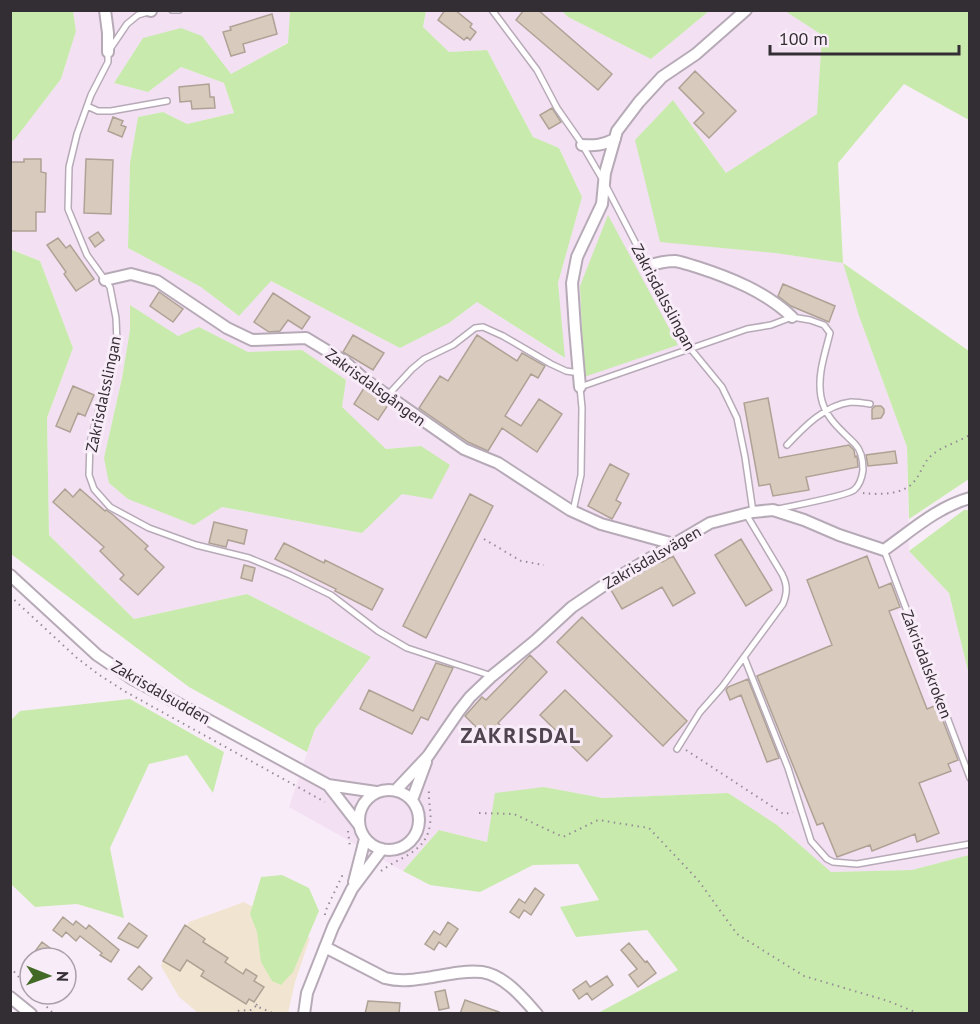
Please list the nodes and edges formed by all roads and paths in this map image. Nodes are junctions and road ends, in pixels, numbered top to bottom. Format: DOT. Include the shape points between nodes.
graph roads {
  1 [pos="105,10"];
  2 [pos="172,10"];
  3 [pos="179,10"];
  4 [pos="492,10"];
  5 [pos="746,10"];
  6 [pos="150,11"];
  7 [pos="108,52"];
  8 [pos="167,101"];
  9 [pos="87,106"];
  10 [pos="615,139"];
  11 [pos="582,145"];
  12 [pos="604,182"];
  13 [pos="647,266"];
  14 [pos="105,280"];
  15 [pos="792,317"];
  16 [pos="690,348"];
  17 [pos="579,373"];
  18 [pos="580,387"];
  19 [pos="388,396"];
  20 [pos="870,404"];
  21 [pos="826,411"];
  22 [pos="969,435"];
  23 [pos="787,445"];
  24 [pos="852,492"];
  25 [pos="969,498"];
  26 [pos="773,510"];
  27 [pos="573,511"];
  28 [pos="750,513"];
  29 [pos="484,539"];
  30 [pos="674,544"];
  31 [pos="884,550"];
  32 [pos="543,565"];
  33 [pos="10,575"];
  34 [pos="10,596"];
  35 [pos="744,657"];
  36 [pos="492,676"];
  37 [pos="678,747"];
  38 [pos="428,756"];
  39 [pos="969,778"];
  40 [pos="430,783"];
  41 [pos="328,785"];
  42 [pos="396,790"];
  43 [pos="376,792"];
  44 [pos="412,800"];
  45 [pos="329,805"];
  46 [pos="801,811"];
  47 [pos="479,813"];
  48 [pos="359,825"];
  49 [pos="348,829"];
  50 [pos="365,839"];
  51 [pos="969,844"];
  52 [pos="381,849"];
  53 [pos="360,858"];
  54 [pos="370,864"];
  55 [pos="352,890"];
  56 [pos="324,947"];
  57 [pos="10,997"];
  58 [pos="30,1014"];
  59 [pos="234,1014"];
  60 [pos="275,1014"];
  61 [pos="304,1014"];
  62 [pos="537,1014"];
  63 [pos="920,1014"];
  1 -- 7 [label="street, Zakrisdalsslingan"];
  2 -- 3 [label="lane"];
  4 -- 11 [label="lane, Zakrisdalsslingan" via="537,70"];
  5 -- 10 [label="street" via="696,54 662,77 617,131"];
  6 -- 7 [label="lane, Zakrisdalsslingan" via="127,24"];
  7 -- 9 [label="lane, Zakrisdalsslingan" via="108,62"];
  8 -- 9 [label="lane" via="111,111"];
  9 -- 14 [label="lane, Zakrisdalsslingan" via="69,167 68,209 87,255"];
  10 -- 11 [label="street" via="604,145"];
  10 -- 12 [label="street"];
  11 -- 12 [label="lane, Zakrisdalsslingan"];
  12 -- 13 [label="lane, Zakrisdalsslingan"];
  12 -- 17 [label="street" via="602,204 577,257 572,283"];
  13 -- 15 [label="street" via="677,261 719,274 757,292"];
  13 -- 16 [label="lane, Zakrisdalsslingan"];
  14 -- 19 [label="street, Zakrisdalsgången" via="131,274 157,281 252,340 306,338 344,361"];
  14 -- 36 [label="lane, Zakrisdalsslingan" via="116,318 117,342 90,442 89,474 94,489 110,507 149,528 249,558 290,575 331,595 407,648"];
  15 -- 16 [label="lane"];
  15 -- 21 [label="lane" via="824,325 830,333 820,372"];
  16 -- 18 [label="lane"];
  16 -- 28 [label="lane, Zakrisdalsslingan" via="722,387 737,418"];
  17 -- 18 [label="street"];
  17 -- 19 [label="lane" via="551,364 483,327 424,359"];
  18 -- 27 [label="lane" via="581,475"];
  19 -- 27 [label="street, Zakrisdalsgången" via="464,449 498,463"];
  20 -- 21 [label="lane" via="854,402"];
  21 -- 23 [label="lane"];
  21 -- 24 [label="lane" via="861,454 862,480"];
  22 -- 24 [label="path" via="932,455 911,486 876,494"];
  24 -- 26 [label="lane"];
  25 -- 31 [label="street" via="936,513"];
  26 -- 28 [label="street, Zakrisdalsvägen"];
  26 -- 31 [label="street, Zakrisdalsvägen"];
  27 -- 30 [label="street, Zakrisdalsgången" via="612,528"];
  28 -- 30 [label="street, Zakrisdalsvägen" via="710,524"];
  28 -- 35 [label="lane" via="787,584 787,594"];
  29 -- 32 [label="path" via="521,561"];
  30 -- 36 [label="street, Zakrisdalsvägen" via="572,607"];
  31 -- 39 [label="lane, Zakrisdalskroken"];
  33 -- 41 [label="street, Zakrisdalsudden" via="97,655 131,678"];
  34 -- 45 [label="path" via="98,674"];
  35 -- 37 [label="lane"];
  35 -- 46 [label="lane"];
  36 -- 38 [label="street, Zakrisdalsvägen" via="459,711"];
  37 -- 46 [label="path" via="782,813"];
  38 -- 42 [label="street, Zakrisdalsvägen"];
  38 -- 44 [label="street"];
  40 -- 54 [label="path" via="431,821 423,843 381,871"];
  41 -- 43 [label="street, Zakrisdalsudden"];
  41 -- 48 [label="street, Zakrisdalsudden"];
  42 -- 43 [label="street"];
  42 -- 44 [label="street"];
  43 -- 48 [label="street" via="362,806"];
  44 -- 52 [label="street" via="419,815 417,832 398,849"];
  46 -- 51 [label="lane" via="811,840 833,862 857,864"];
  47 -- 63 [label="path" via="514,814 563,837 598,820 649,828 698,880 737,934 804,975"];
  48 -- 50 [label="street"];
  49 -- 53 [label="path" via="350,852"];
  50 -- 52 [label="street"];
  50 -- 53 [label="street"];
  52 -- 54 [label="street"];
  53 -- 55 [label="street"];
  54 -- 55 [label="street"];
  55 -- 56 [label="street"];
  56 -- 61 [label="street" via="307,993"];
  56 -- 62 [label="street" via="395,981 482,972 512,988"];
  57 -- 58 [label="street"];
  59 -- 60 [label="path" via="256,1005"];
}
